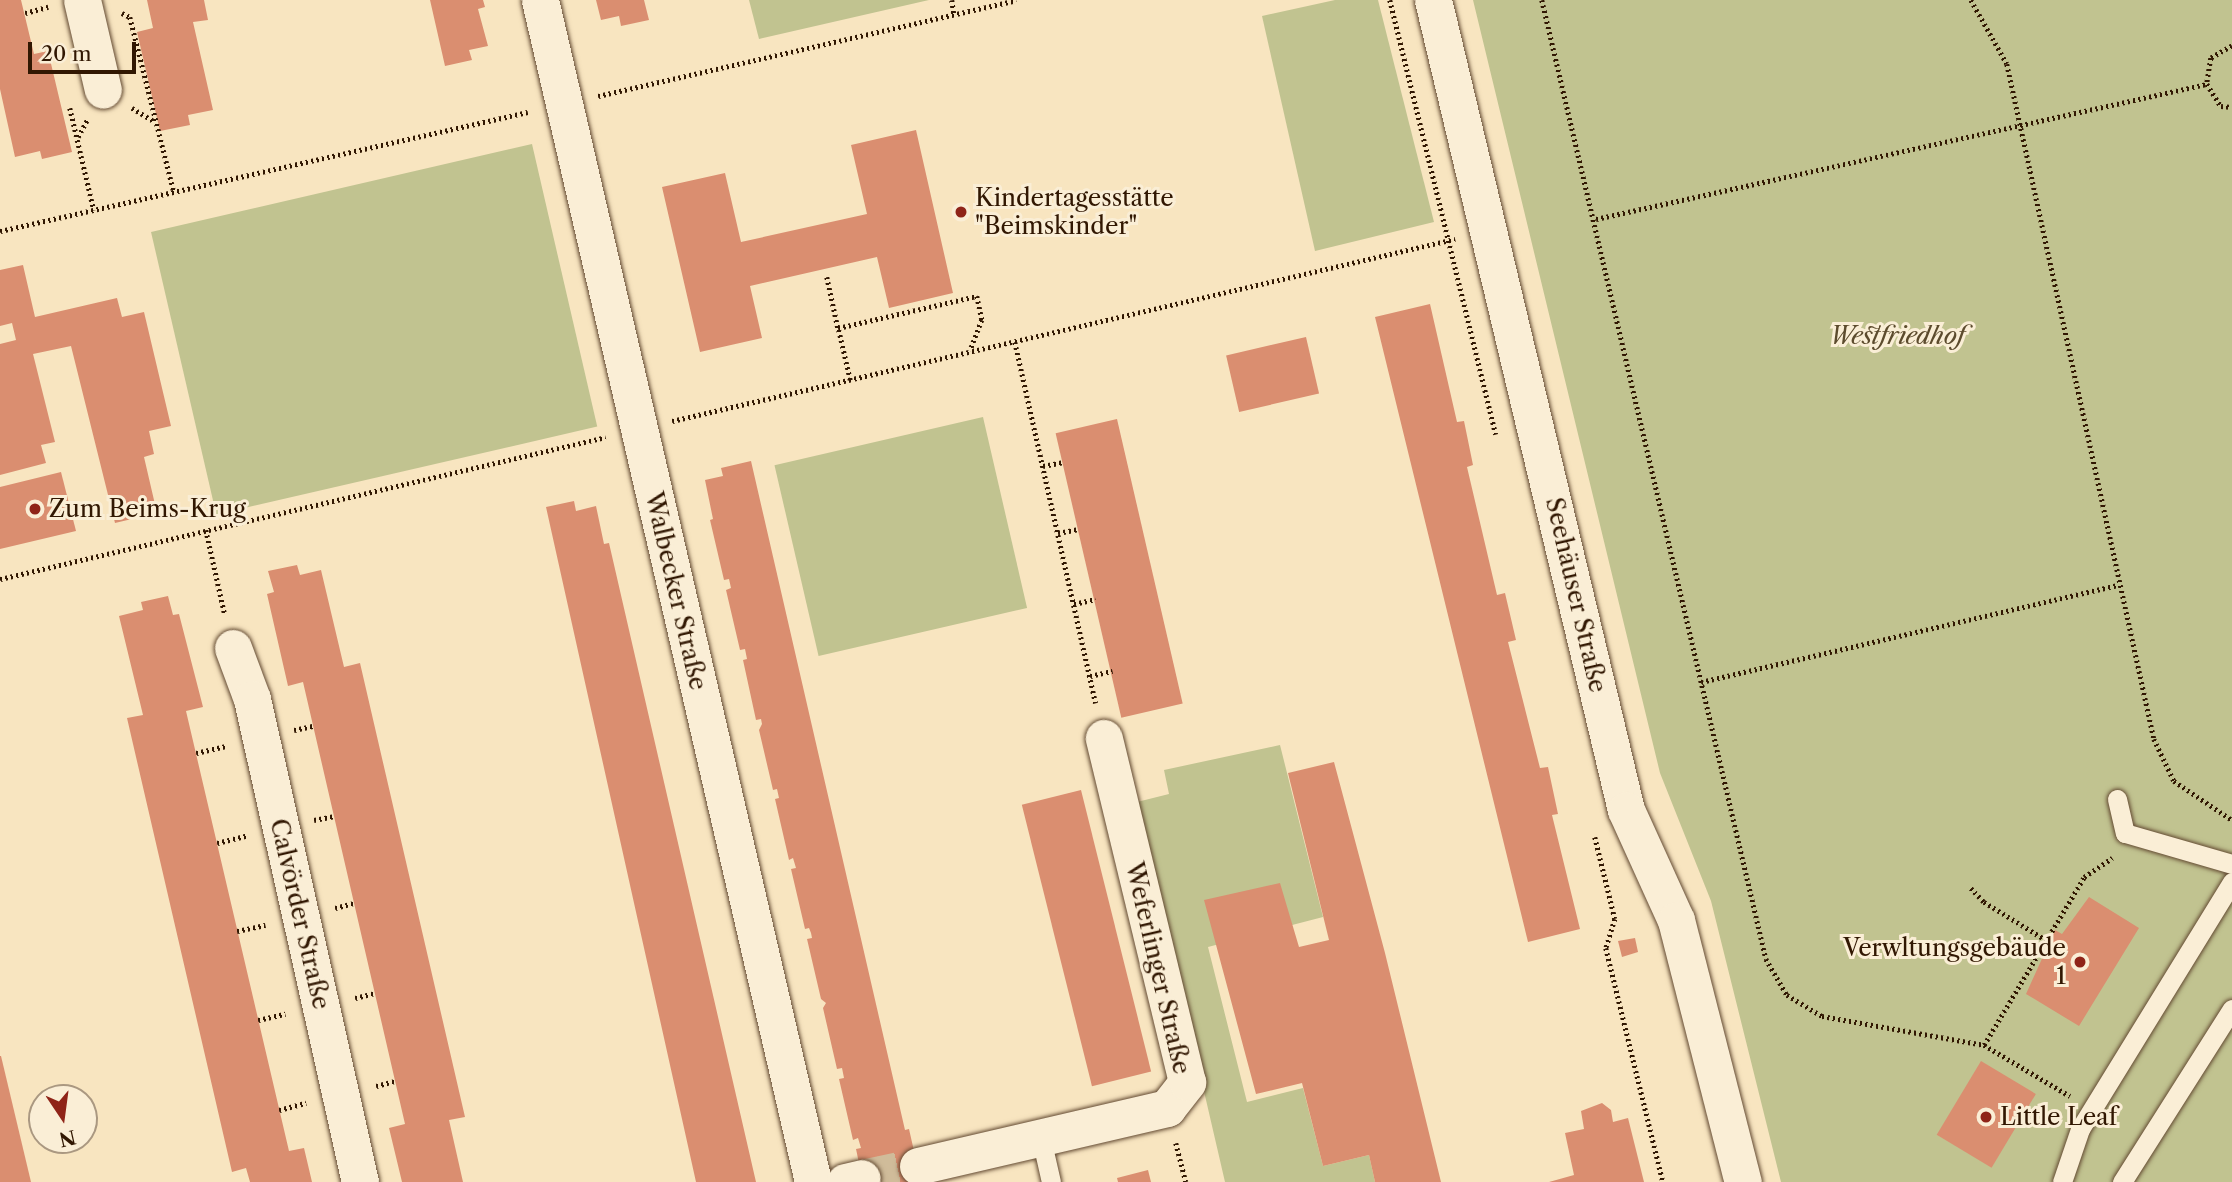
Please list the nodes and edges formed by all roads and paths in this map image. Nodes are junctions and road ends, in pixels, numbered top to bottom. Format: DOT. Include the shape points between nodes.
graph roads {
  1 [pos="540,0"];
  2 [pos="952,0"];
  3 [pos="1016,0"];
  4 [pos="1433,0"];
  5 [pos="1542,0"];
  6 [pos="1971,0"];
  7 [pos="69,3"];
  8 [pos="118,10"];
  9 [pos="24,13"];
  10 [pos="954,14"];
  11 [pos="2232,46"];
  12 [pos="2207,84"];
  13 [pos="103,90"];
  14 [pos="624,90"];
  15 [pos="2232,107"];
  16 [pos="531,112"];
  17 [pos="2022,125"];
  18 [pos="77,138"];
  19 [pos="174,192"];
  20 [pos="94,210"];
  21 [pos="1596,219"];
  22 [pos="0,231"];
  23 [pos="1448,241"];
  24 [pos="827,277"];
  25 [pos="838,328"];
  26 [pos="1015,342"];
  27 [pos="970,352"];
  28 [pos="850,380"];
  29 [pos="657,425"];
  30 [pos="618,435"];
  31 [pos="1063,462"];
  32 [pos="1043,466"];
  33 [pos="1078,529"];
  34 [pos="206,530"];
  35 [pos="1058,533"];
  36 [pos="0,579"];
  37 [pos="2118,585"];
  38 [pos="1095,599"];
  39 [pos="1074,604"];
  40 [pos="233,648"];
  41 [pos="1111,671"];
  42 [pos="1090,676"];
  43 [pos="1701,682"];
  44 [pos="1104,738"];
  45 [pos="2117,799"];
  46 [pos="2232,820"];
  47 [pos="2125,833"];
  48 [pos="2232,864"];
  49 [pos="2232,882"];
  50 [pos="1971,888"];
  51 [pos="1615,919"];
  52 [pos="2046,940"];
  53 [pos="2232,1009"];
  54 [pos="1984,1045"];
  55 [pos="2092,1109"];
  56 [pos="1041,1138"];
  57 [pos="918,1166"];
  58 [pos="360,1182"];
  59 [pos="813,1182"];
  60 [pos="1052,1182"];
  61 [pos="1663,1182"];
  62 [pos="1743,1182"];
  63 [pos="2062,1182"];
  64 [pos="2122,1182"];
  1 -- 59 [label="street, Walbecker Straße"];
  2 -- 10 [label="path"];
  3 -- 10 [label="path"];
  4 -- 62 [label="street, Seehäuser Straße" via="1626,810 1676,920"];
  5 -- 21 [label="path"];
  6 -- 17 [label="path" via="2007,64"];
  7 -- 9 [label="path"];
  7 -- 13 [label="street"];
  8 -- 19 [label="path" via="130,17"];
  10 -- 14 [label="path"];
  11 -- 12 [label="path" via="2211,58"];
  12 -- 15 [label="path" via="2221,106"];
  12 -- 17 [label="path"];
  16 -- 19 [label="path"];
  17 -- 21 [label="path"];
  17 -- 37 [label="path"];
  18 -- 20 [label="path"];
  19 -- 20 [label="path"];
  20 -- 22 [label="path"];
  21 -- 43 [label="path"];
  23 -- 26 [label="path"];
  24 -- 25 [label="path"];
  25 -- 27 [label="path" via="977,296 982,320"];
  25 -- 28 [label="path"];
  26 -- 27 [label="path"];
  26 -- 32 [label="path"];
  27 -- 28 [label="path"];
  28 -- 29 [label="path"];
  30 -- 34 [label="path"];
  31 -- 32 [label="path"];
  32 -- 35 [label="path"];
  33 -- 35 [label="path"];
  34 -- 36 [label="path"];
  34 -- 40 [label="path"];
  35 -- 39 [label="path"];
  37 -- 43 [label="path"];
  37 -- 46 [label="path" via="2149,722 2169,774 2181,788"];
  38 -- 39 [label="path"];
  39 -- 42 [label="path"];
  40 -- 58 [label="street, Calvörder Straße" via="255,712"];
  41 -- 42 [label="path"];
  42 -- 44 [label="path"];
  43 -- 54 [label="path" via="1766,959 1787,995 1822,1016"];
  44 -- 56 [label="street, Weferlinger Straße" via="1187,1082 1167,1108"];
  45 -- 47 [label="lane"];
  47 -- 48 [label="lane"];
  47 -- 52 [label="path" via="2117,855 2084,877"];
  49 -- 55 [label="lane"];
  50 -- 52 [label="path" via="1984,902"];
  51 -- 61 [label="path" via="1606,948"];
  52 -- 54 [label="path"];
  53 -- 64 [label="lane"];
  54 -- 55 [label="path"];
  55 -- 63 [label="lane" via="2071,1147"];
  56 -- 57 [label="street, Weferlinger Straße"];
  56 -- 60 [label="lane"];
}
